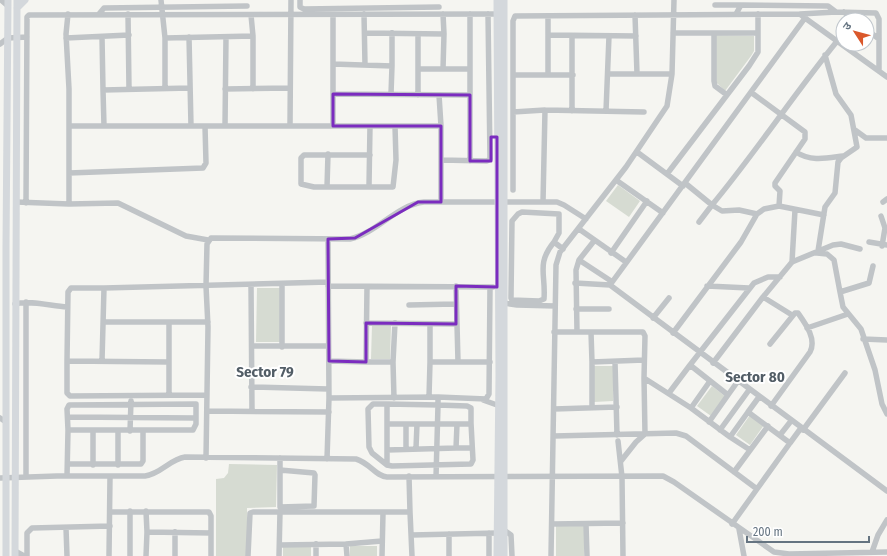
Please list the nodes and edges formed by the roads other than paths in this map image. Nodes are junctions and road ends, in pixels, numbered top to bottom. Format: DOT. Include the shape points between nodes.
graph roads {
  1 [pos="1,0"];
  2 [pos="24,0"];
  3 [pos="161,0"];
  4 [pos="291,0"];
  5 [pos="300,0"];
  6 [pos="502,0"];
  7 [pos="674,0"];
  8 [pos="8,3"];
  9 [pos="785,3"];
  10 [pos="17,4"];
  11 [pos="715,5"];
  12 [pos="741,5"];
  13 [pos="247,6"];
  14 [pos="161,7"];
  15 [pos="425,7"];
  16 [pos="439,7"];
  17 [pos="835,12"];
  18 [pos="836,12"];
  19 [pos="68,14"];
  20 [pos="99,14"];
  21 [pos="128,14"];
  22 [pos="364,14"];
  23 [pos="425,14"];
  24 [pos="443,14"];
  25 [pos="470,14"];
  26 [pos="488,14"];
  27 [pos="497,14"];
  28 [pos="674,14"];
  29 [pos="736,14"];
  30 [pos="758,14"];
  31 [pos="800,14"];
  32 [pos="163,15"];
  33 [pos="251,15"];
  34 [pos="291,15"];
  35 [pos="333,15"];
  36 [pos="635,15"];
  37 [pos="875,15"];
  38 [pos="548,16"];
  39 [pos="805,18"];
  40 [pos="365,33"];
  41 [pos="392,33"];
  42 [pos="673,33"];
  43 [pos="714,33"];
  44 [pos="758,33"];
  45 [pos="418,34"];
  46 [pos="444,34"];
  47 [pos="129,35"];
  48 [pos="489,35"];
  49 [pos="548,35"];
  50 [pos="102,36"];
  51 [pos="253,36"];
  52 [pos="497,36"];
  53 [pos="572,36"];
  54 [pos="609,36"];
  55 [pos="636,36"];
  56 [pos="875,36"];
  57 [pos="27,37"];
  58 [pos="189,37"];
  59 [pos="226,37"];
  60 [pos="8,38"];
  61 [pos="16,38"];
  62 [pos="66,38"];
  63 [pos="165,38"];
  64 [pos="835,38"];
  65 [pos="879,39"];
  66 [pos="0,44"];
  67 [pos="503,44"];
  68 [pos="514,44"];
  69 [pos="835,44"];
  70 [pos="854,52"];
  71 [pos="826,55"];
  72 [pos="333,64"];
  73 [pos="365,65"];
  74 [pos="392,66"];
  75 [pos="418,69"];
  76 [pos="443,69"];
  77 [pos="470,69"];
  78 [pos="879,71"];
  79 [pos="609,74"];
  80 [pos="637,74"];
  81 [pos="672,74"];
  82 [pos="514,75"];
  83 [pos="548,75"];
  84 [pos="573,75"];
  85 [pos="887,77"];
  86 [pos="165,88"];
  87 [pos="190,88"];
  88 [pos="253,88"];
  89 [pos="290,88"];
  90 [pos="129,89"];
  91 [pos="225,89"];
  92 [pos="103,90"];
  93 [pos="752,93"];
  94 [pos="333,94"];
  95 [pos="391,94"];
  96 [pos="418,95"];
  97 [pos="438,95"];
  98 [pos="470,95"];
  99 [pos="727,95"];
  100 [pos="17,99"];
  101 [pos="27,100"];
  102 [pos="545,110"];
  103 [pos="572,111"];
  104 [pos="606,111"];
  105 [pos="513,112"];
  106 [pos="644,112"];
  107 [pos="779,114"];
  108 [pos="69,126"];
  109 [pos="104,126"];
  110 [pos="191,126"];
  111 [pos="205,126"];
  112 [pos="225,126"];
  113 [pos="290,126"];
  114 [pos="333,126"];
  115 [pos="370,126"];
  116 [pos="395,126"];
  117 [pos="441,126"];
  118 [pos="855,130"];
  119 [pos="16,134"];
  120 [pos="3,135"];
  121 [pos="494,137"];
  122 [pos="887,138"];
  123 [pos="637,152"];
  124 [pos="796,152"];
  125 [pos="328,154"];
  126 [pos="370,155"];
  127 [pos="843,156"];
  128 [pos="441,160"];
  129 [pos="470,161"];
  130 [pos="503,165"];
  131 [pos="513,165"];
  132 [pos="69,173"];
  133 [pos="667,174"];
  134 [pos="616,180"];
  135 [pos="684,185"];
  136 [pos="369,186"];
  137 [pos="327,187"];
  138 [pos="513,190"];
  139 [pos="647,201"];
  140 [pos="16,202"];
  141 [pos="441,202"];
  142 [pos="544,202"];
  143 [pos="3,203"];
  144 [pos="26,203"];
  145 [pos="500,203"];
  146 [pos="69,204"];
  147 [pos="712,205"];
  148 [pos="779,206"];
  149 [pos="795,210"];
  150 [pos="663,213"];
  151 [pos="757,214"];
  152 [pos="824,215"];
  153 [pos="881,216"];
  154 [pos="586,219"];
  155 [pos="698,222"];
  156 [pos="579,230"];
  157 [pos="328,239"];
  158 [pos="208,240"];
  159 [pos="594,241"];
  160 [pos="554,242"];
  161 [pos="869,242"];
  162 [pos="885,245"];
  163 [pos="860,249"];
  164 [pos="563,250"];
  165 [pos="815,252"];
  166 [pos="611,253"];
  167 [pos="580,260"];
  168 [pos="626,262"];
  169 [pos="792,262"];
  170 [pos="873,266"];
  171 [pos="780,277"];
  172 [pos="575,283"];
  173 [pos="610,283"];
  174 [pos="282,284"];
  175 [pos="328,284"];
  176 [pos="251,285"];
  177 [pos="206,286"];
  178 [pos="456,286"];
  179 [pos="707,286"];
  180 [pos="367,287"];
  181 [pos="494,287"];
  182 [pos="104,288"];
  183 [pos="749,288"];
  184 [pos="840,292"];
  185 [pos="763,297"];
  186 [pos="669,298"];
  187 [pos="4,299"];
  188 [pos="26,302"];
  189 [pos="504,302"];
  190 [pos="15,304"];
  191 [pos="455,304"];
  192 [pos="409,305"];
  193 [pos="555,306"];
  194 [pos="67,307"];
  195 [pos="576,309"];
  196 [pos="609,309"];
  197 [pos="848,314"];
  198 [pos="792,315"];
  199 [pos="653,318"];
  200 [pos="104,322"];
  201 [pos="208,322"];
  202 [pos="169,323"];
  203 [pos="366,323"];
  204 [pos="395,323"];
  205 [pos="456,324"];
  206 [pos="430,325"];
  207 [pos="807,328"];
  208 [pos="554,332"];
  209 [pos="577,332"];
  210 [pos="591,332"];
  211 [pos="673,333"];
  212 [pos="863,338"];
  213 [pos="887,340"];
  214 [pos="770,344"];
  215 [pos="253,346"];
  216 [pos="328,346"];
  217 [pos="282,347"];
  218 [pos="699,352"];
  219 [pos="644,360"];
  220 [pos="67,361"];
  221 [pos="102,361"];
  222 [pos="329,361"];
  223 [pos="168,362"];
  224 [pos="366,362"];
  225 [pos="393,362"];
  226 [pos="430,362"];
  227 [pos="458,362"];
  228 [pos="490,362"];
  229 [pos="592,362"];
  230 [pos="615,362"];
  231 [pos="713,363"];
  232 [pos="690,365"];
  233 [pos="845,373"];
  234 [pos="644,378"];
  235 [pos="710,381"];
  236 [pos="738,381"];
  237 [pos="251,387"];
  238 [pos="328,389"];
  239 [pos="750,390"];
  240 [pos="669,394"];
  241 [pos="169,395"];
  242 [pos="207,395"];
  243 [pos="728,395"];
  244 [pos="131,396"];
  245 [pos="429,397"];
  246 [pos="438,397"];
  247 [pos="759,397"];
  248 [pos="329,398"];
  249 [pos="394,398"];
  250 [pos="483,400"];
  251 [pos="131,404"];
  252 [pos="387,404"];
  253 [pos="438,404"];
  254 [pos="497,405"];
  255 [pos="771,406"];
  256 [pos="617,407"];
  257 [pos="592,408"];
  258 [pos="691,408"];
  259 [pos="554,409"];
  260 [pos="207,411"];
  261 [pos="252,411"];
  262 [pos="328,412"];
  263 [pos="748,412"];
  264 [pos="887,414"];
  265 [pos="68,417"];
  266 [pos="131,418"];
  267 [pos="196,418"];
  268 [pos="3,420"];
  269 [pos="791,421"];
  270 [pos="710,422"];
  271 [pos="471,423"];
  272 [pos="387,424"];
  273 [pos="406,424"];
  274 [pos="417,424"];
  275 [pos="437,424"];
  276 [pos="457,424"];
  277 [pos="768,426"];
  278 [pos="802,429"];
  279 [pos="68,430"];
  280 [pos="720,430"];
  281 [pos="93,431"];
  282 [pos="118,431"];
  283 [pos="130,431"];
  284 [pos="143,431"];
  285 [pos="645,434"];
  286 [pos="780,435"];
  287 [pos="554,436"];
  288 [pos="730,437"];
  289 [pos="618,438"];
  290 [pos="790,443"];
  291 [pos="416,448"];
  292 [pos="436,448"];
  293 [pos="456,448"];
  294 [pos="472,448"];
  295 [pos="406,449"];
  296 [pos="387,450"];
  297 [pos="750,450"];
  298 [pos="206,458"];
  299 [pos="280,458"];
  300 [pos="327,459"];
  301 [pos="621,461"];
  302 [pos="68,464"];
  303 [pos="387,464"];
  304 [pos="92,465"];
  305 [pos="118,465"];
  306 [pos="436,466"];
  307 [pos="280,470"];
  308 [pos="734,472"];
  309 [pos="67,476"];
  310 [pos="409,476"];
  311 [pos="26,477"];
  312 [pos="110,477"];
  313 [pos="436,477"];
  314 [pos="552,477"];
  315 [pos="622,477"];
  316 [pos="3,478"];
  317 [pos="15,478"];
  318 [pos="500,478"];
  319 [pos="757,489"];
  320 [pos="887,491"];
  321 [pos="130,511"];
  322 [pos="146,511"];
  323 [pos="110,512"];
  324 [pos="280,512"];
  325 [pos="410,512"];
  326 [pos="383,513"];
  327 [pos="887,520"];
  328 [pos="623,523"];
  329 [pos="552,524"];
  330 [pos="586,524"];
  331 [pos="732,524"];
  332 [pos="110,526"];
  333 [pos="66,528"];
  334 [pos="739,529"];
  335 [pos="500,531"];
  336 [pos="147,532"];
  337 [pos="176,532"];
  338 [pos="211,532"];
  339 [pos="489,533"];
  340 [pos="449,534"];
  341 [pos="412,535"];
  342 [pos="382,541"];
  343 [pos="280,544"];
  344 [pos="316,544"];
  345 [pos="346,544"];
  346 [pos="872,552"];
  347 [pos="15,553"];
  348 [pos="886,554"];
  349 [pos="6,556"];
  350 [pos="25,556"];
  351 [pos="67,556"];
  352 [pos="109,556"];
  353 [pos="130,556"];
  354 [pos="146,556"];
  355 [pos="175,556"];
  356 [pos="211,556"];
  357 [pos="248,556"];
  358 [pos="280,556"];
  359 [pos="316,556"];
  360 [pos="346,556"];
  361 [pos="382,556"];
  362 [pos="412,556"];
  363 [pos="449,556"];
  364 [pos="489,556"];
  365 [pos="497,556"];
  366 [pos="504,556"];
  367 [pos="512,556"];
  368 [pos="551,556"];
  369 [pos="587,556"];
  370 [pos="623,556"];
  371 [pos="744,556"];
  1 -- 8 [label="street"];
  2 -- 10 [label="main road"];
  3 -- 14 [label="street"];
  4 -- 34 [label="street"];
  5 -- 15 [label="street" via="300,7 304,9"];
  6 -- 27 [label="main road"];
  6 -- 67 [label="main road"];
  7 -- 28 [label="street"];
  8 -- 60 [label="main road"];
  9 -- 12 [label="street"];
  9 -- 18 [label="street" via="828,6"];
  10 -- 61 [label="main road"];
  11 -- 12 [label="street"];
  12 -- 29 [label="street"];
  13 -- 14 [label="street"];
  14 -- 20 [label="street" via="104,8"];
  14 -- 32 [label="street"];
  15 -- 16 [label="street"];
  15 -- 23 [label="street"];
  17 -- 31 [label="street"];
  19 -- 20 [label="street"];
  19 -- 57 [label="street" via="29,15"];
  19 -- 62 [label="street"];
  20 -- 21 [label="street"];
  21 -- 32 [label="street"];
  21 -- 47 [label="street"];
  22 -- 23 [label="street"];
  22 -- 35 [label="street"];
  22 -- 40 [label="street"];
  23 -- 24 [label="street"];
  24 -- 25 [label="street"];
  24 -- 46 [label="street"];
  25 -- 26 [label="street"];
  25 -- 77 [label="street"];
  26 -- 27 [label="street"];
  26 -- 48 [label="street"];
  27 -- 52 [label="main road"];
  28 -- 29 [label="street"];
  28 -- 36 [label="street"];
  28 -- 42 [label="street"];
  29 -- 30 [label="street"];
  30 -- 31 [label="street"];
  30 -- 44 [label="street"];
  31 -- 39 [label="street"];
  32 -- 33 [label="street"];
  32 -- 63 [label="street"];
  33 -- 34 [label="street"];
  33 -- 51 [label="street"];
  34 -- 35 [label="street"];
  34 -- 89 [label="street"];
  35 -- 72 [label="street"];
  36 -- 38 [label="street"];
  36 -- 55 [label="street"];
  37 -- 65 [label="street" via="880,20"];
  38 -- 49 [label="street"];
  38 -- 68 [label="street" via="515,16"];
  39 -- 64 [label="street"];
  39 -- 93 [label="street"];
  40 -- 41 [label="street"];
  40 -- 73 [label="street"];
  41 -- 45 [label="street"];
  41 -- 74 [label="street"];
  42 -- 43 [label="street"];
  42 -- 81 [label="street"];
  43 -- 44 [label="street"];
  43 -- 99 [label="street" via="715,86"];
  44 -- 99 [label="street" via="758,52"];
  45 -- 46 [label="street"];
  45 -- 75 [label="street"];
  46 -- 76 [label="street"];
  47 -- 50 [label="street"];
  47 -- 90 [label="street"];
  48 -- 52 [label="main road"];
  48 -- 121 [label="street"];
  49 -- 53 [label="street"];
  49 -- 83 [label="street"];
  50 -- 62 [label="street"];
  50 -- 92 [label="street"];
  51 -- 59 [label="street"];
  51 -- 88 [label="street"];
  52 -- 121 [label="main road"];
  53 -- 54 [label="street"];
  53 -- 84 [label="street"];
  54 -- 55 [label="street"];
  54 -- 79 [label="street"];
  55 -- 80 [label="street"];
  56 -- 65 [label="street"];
  57 -- 61 [label="street"];
  57 -- 101 [label="street"];
  58 -- 59 [label="street"];
  58 -- 63 [label="street"];
  58 -- 87 [label="street"];
  59 -- 91 [label="street"];
  60 -- 61 [label="street"];
  60 -- 66 [label="street"];
  60 -- 120 [label="main road"];
  61 -- 100 [label="main road"];
  62 -- 108 [label="street"];
  63 -- 86 [label="street"];
  65 -- 78 [label="street"];
  67 -- 68 [label="street"];
  67 -- 130 [label="main road"];
  68 -- 82 [label="street"];
  69 -- 71 [label="street"];
  70 -- 78 [label="street"];
  71 -- 107 [label="street"];
  71 -- 118 [label="street" via="836,94 851,115"];
  72 -- 73 [label="street"];
  72 -- 94 [label="street"];
  73 -- 74 [label="street"];
  74 -- 95 [label="street"];
  75 -- 76 [label="street"];
  75 -- 96 [label="street"];
  76 -- 77 [label="street"];
  77 -- 98 [label="street"];
  78 -- 85 [label="street"];
  79 -- 80 [label="street"];
  79 -- 104 [label="street"];
  80 -- 81 [label="street"];
  81 -- 123 [label="street" via="667,106"];
  82 -- 83 [label="street"];
  82 -- 105 [label="street"];
  83 -- 84 [label="street"];
  84 -- 103 [label="street"];
  86 -- 87 [label="street"];
  86 -- 90 [label="street"];
  87 -- 110 [label="street"];
  88 -- 89 [label="street"];
  88 -- 91 [label="street"];
  89 -- 113 [label="street"];
  90 -- 92 [label="street"];
  91 -- 112 [label="street"];
  92 -- 109 [label="street"];
  93 -- 107 [label="street"];
  93 -- 135 [label="street"];
  94 -- 95 [label="street"];
  94 -- 114 [label="street"];
  95 -- 96 [label="street"];
  96 -- 97 [label="street"];
  97 -- 98 [label="street"];
  97 -- 117 [label="street"];
  98 -- 129 [label="street"];
  99 -- 133 [label="street"];
  100 -- 101 [label="street"];
  100 -- 119 [label="main road"];
  101 -- 144 [label="street"];
  102 -- 103 [label="street"];
  102 -- 105 [label="street"];
  102 -- 142 [label="street"];
  103 -- 104 [label="street"];
  104 -- 106 [label="street"];
  105 -- 131 [label="street"];
  107 -- 124 [label="street" via="806,134 806,139"];
  107 -- 147 [label="street" via="736,176"];
  108 -- 109 [label="street"];
  108 -- 132 [label="street"];
  109 -- 110 [label="street"];
  110 -- 111 [label="street"];
  111 -- 112 [label="street"];
  111 -- 132 [label="street" via="206,163 203,168"];
  112 -- 113 [label="street"];
  113 -- 114 [label="street"];
  114 -- 115 [label="street"];
  115 -- 116 [label="street"];
  115 -- 126 [label="street"];
  116 -- 117 [label="street"];
  116 -- 136 [label="street" via="396,160 392,187"];
  117 -- 128 [label="street"];
  118 -- 122 [label="street" via="866,138"];
  118 -- 127 [label="street" via="857,147"];
  119 -- 120 [label="main road"];
  119 -- 140 [label="main road"];
  120 -- 143 [label="main road"];
  121 -- 129 [label="street" via="490,159"];
  121 -- 145 [label="main road"];
  123 -- 133 [label="street"];
  123 -- 134 [label="street"];
  124 -- 127 [label="street" via="811,159"];
  124 -- 148 [label="street" via="775,183 780,191"];
  125 -- 126 [label="street"];
  125 -- 137 [label="street"];
  125 -- 137 [label="street" via="304,155 301,158 302,184"];
  126 -- 136 [label="street"];
  127 -- 152 [label="street" via="838,162 835,195 826,205"];
  128 -- 129 [label="street"];
  128 -- 141 [label="street"];
  130 -- 131 [label="street"];
  130 -- 145 [label="main road"];
  131 -- 138 [label="street"];
  132 -- 146 [label="street"];
  133 -- 135 [label="street"];
  134 -- 139 [label="street"];
  134 -- 154 [label="street"];
  135 -- 147 [label="street"];
  135 -- 150 [label="street"];
  136 -- 137 [label="street"];
  139 -- 150 [label="street"];
  139 -- 166 [label="street"];
  140 -- 143 [label="main road"];
  140 -- 144 [label="street"];
  140 -- 190 [label="main road"];
  141 -- 145 [label="street"];
  141 -- 157 [label="street" via="412,204 355,238"];
  142 -- 145 [label="street"];
  142 -- 154 [label="street" via="557,202"];
  143 -- 187 [label="main road"];
  144 -- 146 [label="street"];
  145 -- 181 [label="main road"];
  145 -- 189 [label="main road"];
  146 -- 158 [label="street" via="118,203 186,236"];
  147 -- 151 [label="street" via="722,212 739,210"];
  147 -- 155 [label="street"];
  148 -- 149 [label="street"];
  148 -- 151 [label="street" via="764,209"];
  149 -- 152 [label="street"];
  149 -- 169 [label="street"];
  150 -- 168 [label="street"];
  151 -- 179 [label="street" via="741,242"];
  152 -- 165 [label="street"];
  153 -- 162 [label="street" via="885,228"];
  154 -- 156 [label="street"];
  156 -- 159 [label="street"];
  156 -- 164 [label="street"];
  157 -- 158 [label="street" via="215,237"];
  157 -- 175 [label="street"];
  158 -- 177 [label="street"];
  159 -- 166 [label="street"];
  159 -- 167 [label="street"];
  160 -- 160 [label="street" via="560,227 560,215 557,212 522,212 514,217 511,298 514,301 540,302 544,299 543,259"];
  160 -- 164 [label="street"];
  161 -- 162 [label="street"];
  163 -- 165 [label="street" via="841,244"];
  164 -- 193 [label="street" via="557,258 556,265"];
  165 -- 169 [label="street"];
  165 -- 184 [label="street" via="824,253 834,260"];
  166 -- 168 [label="street"];
  167 -- 172 [label="street"];
  167 -- 173 [label="street"];
  168 -- 173 [label="street"];
  169 -- 171 [label="street"];
  170 -- 184 [label="street" via="869,283"];
  171 -- 183 [label="street" via="762,279"];
  171 -- 185 [label="street"];
  172 -- 173 [label="street"];
  172 -- 195 [label="street"];
  173 -- 199 [label="street"];
  174 -- 175 [label="street"];
  174 -- 176 [label="street"];
  174 -- 217 [label="street"];
  175 -- 180 [label="street"];
  175 -- 216 [label="street"];
  176 -- 177 [label="street"];
  176 -- 215 [label="street"];
  177 -- 182 [label="street"];
  177 -- 201 [label="street"];
  178 -- 180 [label="street"];
  178 -- 181 [label="street"];
  178 -- 191 [label="street"];
  179 -- 183 [label="street"];
  179 -- 211 [label="street"];
  180 -- 203 [label="street"];
  181 -- 228 [label="street"];
  181 -- 254 [label="main road"];
  182 -- 194 [label="street" via="69,289"];
  182 -- 200 [label="street"];
  183 -- 218 [label="street"];
  184 -- 197 [label="street" via="843,307"];
  185 -- 198 [label="street"];
  185 -- 231 [label="street"];
  186 -- 199 [label="street"];
  187 -- 268 [label="main road"];
  188 -- 190 [label="street"];
  188 -- 194 [label="street"];
  188 -- 311 [label="street"];
  189 -- 193 [label="street"];
  189 -- 318 [label="main road"];
  190 -- 317 [label="main road"];
  191 -- 192 [label="street"];
  191 -- 205 [label="street"];
  193 -- 208 [label="street"];
  194 -- 220 [label="street"];
  195 -- 196 [label="street"];
  195 -- 209 [label="street"];
  197 -- 207 [label="street"];
  197 -- 212 [label="street" via="858,324"];
  198 -- 207 [label="street" via="798,313"];
  198 -- 214 [label="street"];
  199 -- 211 [label="street"];
  200 -- 202 [label="street"];
  200 -- 221 [label="street"];
  201 -- 202 [label="street"];
  201 -- 242 [label="street"];
  202 -- 223 [label="street"];
  203 -- 204 [label="street"];
  203 -- 224 [label="street"];
  204 -- 206 [label="street"];
  204 -- 225 [label="street"];
  205 -- 206 [label="street"];
  205 -- 227 [label="street"];
  206 -- 226 [label="street"];
  207 -- 255 [label="street" via="812,348"];
  208 -- 209 [label="street"];
  208 -- 259 [label="street"];
  209 -- 210 [label="street"];
  210 -- 219 [label="street" via="643,332"];
  210 -- 229 [label="street"];
  211 -- 218 [label="street"];
  212 -- 213 [label="street"];
  212 -- 264 [label="street"];
  215 -- 217 [label="street"];
  215 -- 237 [label="street"];
  216 -- 217 [label="street"];
  216 -- 222 [label="street"];
  218 -- 231 [label="street"];
  218 -- 232 [label="street"];
  219 -- 230 [label="street"];
  219 -- 234 [label="street"];
  220 -- 221 [label="street"];
  220 -- 244 [label="street" via="68,395"];
  221 -- 223 [label="street"];
  222 -- 224 [label="street"];
  222 -- 238 [label="street"];
  223 -- 241 [label="street"];
  224 -- 225 [label="street"];
  225 -- 249 [label="street"];
  226 -- 227 [label="street"];
  226 -- 245 [label="street"];
  227 -- 228 [label="street"];
  228 -- 250 [label="street" via="489,394"];
  229 -- 230 [label="street"];
  229 -- 257 [label="street"];
  230 -- 256 [label="street"];
  231 -- 236 [label="street"];
  232 -- 235 [label="street"];
  232 -- 240 [label="street"];
  233 -- 278 [label="street"];
  234 -- 240 [label="street"];
  234 -- 285 [label="street"];
  235 -- 243 [label="street"];
  235 -- 258 [label="street"];
  236 -- 239 [label="street"];
  236 -- 243 [label="street"];
  237 -- 238 [label="street"];
  237 -- 261 [label="street"];
  238 -- 248 [label="street"];
  239 -- 247 [label="street"];
  239 -- 280 [label="street"];
  240 -- 258 [label="street"];
  241 -- 242 [label="street"];
  241 -- 244 [label="street"];
  242 -- 260 [label="street"];
  243 -- 270 [label="street"];
  244 -- 251 [label="street"];
  245 -- 246 [label="street"];
  245 -- 249 [label="street"];
  246 -- 250 [label="street"];
  246 -- 253 [label="street"];
  247 -- 255 [label="street"];
  247 -- 263 [label="street"];
  248 -- 249 [label="street"];
  248 -- 262 [label="street"];
  250 -- 254 [label="street"];
  251 -- 265 [label="street" via="69,405"];
  251 -- 266 [label="street"];
  251 -- 267 [label="street" via="196,404"];
  252 -- 253 [label="street"];
  252 -- 272 [label="street"];
  252 -- 303 [label="street" via="373,404 368,409 369,447 372,453"];
  253 -- 271 [label="street" via="469,406"];
  253 -- 275 [label="street"];
  254 -- 318 [label="main road"];
  255 -- 269 [label="street"];
  256 -- 257 [label="street"];
  256 -- 289 [label="street"];
  257 -- 259 [label="street"];
  258 -- 270 [label="street"];
  259 -- 287 [label="street"];
  260 -- 261 [label="street"];
  260 -- 298 [label="street"];
  261 -- 262 [label="street"];
  262 -- 300 [label="street"];
  263 -- 277 [label="street"];
  263 -- 288 [label="street"];
  265 -- 266 [label="street"];
  265 -- 279 [label="street"];
  266 -- 267 [label="street"];
  266 -- 283 [label="street"];
  267 -- 284 [label="street" via="196,427 193,430"];
  268 -- 316 [label="main road"];
  269 -- 278 [label="street"];
  269 -- 286 [label="street"];
  270 -- 280 [label="street"];
  271 -- 276 [label="street"];
  271 -- 294 [label="street"];
  272 -- 273 [label="street"];
  272 -- 296 [label="street"];
  273 -- 274 [label="street"];
  273 -- 295 [label="street"];
  274 -- 275 [label="street"];
  274 -- 291 [label="street"];
  275 -- 276 [label="street"];
  275 -- 292 [label="street"];
  276 -- 293 [label="street"];
  277 -- 286 [label="street"];
  277 -- 297 [label="street"];
  278 -- 290 [label="street"];
  278 -- 320 [label="street"];
  279 -- 281 [label="street"];
  279 -- 302 [label="street"];
  280 -- 288 [label="street"];
  281 -- 282 [label="street"];
  281 -- 304 [label="street"];
  282 -- 283 [label="street"];
  282 -- 305 [label="street"];
  283 -- 284 [label="street"];
  284 -- 305 [label="street" via="142,463"];
  285 -- 289 [label="street"];
  285 -- 301 [label="street"];
  285 -- 308 [label="street" via="682,434"];
  286 -- 290 [label="street"];
  287 -- 289 [label="street"];
  287 -- 314 [label="street"];
  288 -- 297 [label="street"];
  289 -- 301 [label="street"];
  290 -- 319 [label="street"];
  291 -- 292 [label="street"];
  291 -- 295 [label="street"];
  292 -- 293 [label="street"];
  292 -- 306 [label="street"];
  293 -- 294 [label="street"];
  294 -- 306 [label="street" via="471,464"];
  295 -- 296 [label="street"];
  296 -- 303 [label="street"];
  297 -- 308 [label="street"];
  298 -- 299 [label="street"];
  298 -- 312 [label="street" via="179,458 150,475"];
  299 -- 300 [label="street"];
  299 -- 307 [label="street"];
  300 -- 310 [label="street" via="364,461 382,477"];
  301 -- 315 [label="street"];
  302 -- 304 [label="street"];
  302 -- 309 [label="street"];
  303 -- 306 [label="street"];
  304 -- 305 [label="street"];
  306 -- 313 [label="street"];
  307 -- 307 [label="street" via="280,507 314,506 314,473"];
  308 -- 319 [label="street"];
  309 -- 311 [label="street"];
  309 -- 312 [label="street"];
  310 -- 313 [label="street"];
  310 -- 325 [label="street"];
  311 -- 317 [label="street"];
  312 -- 323 [label="street"];
  313 -- 318 [label="street"];
  314 -- 315 [label="street"];
  314 -- 318 [label="street"];
  314 -- 329 [label="street"];
  315 -- 328 [label="street"];
  315 -- 331 [label="street" via="668,478"];
  316 -- 317 [label="street"];
  316 -- 349 [label="main road"];
  317 -- 347 [label="main road"];
  318 -- 335 [label="main road"];
  319 -- 331 [label="street"];
  321 -- 322 [label="street"];
  321 -- 323 [label="street"];
  321 -- 353 [label="street"];
  322 -- 336 [label="street"];
  322 -- 338 [label="street" via="209,512"];
  323 -- 332 [label="street"];
  324 -- 326 [label="street"];
  324 -- 343 [label="street"];
  324 -- 357 [label="street" via="250,514"];
  325 -- 326 [label="street"];
  325 -- 341 [label="street"];
  326 -- 342 [label="street"];
  327 -- 346 [label="street" via="878,534"];
  328 -- 330 [label="street"];
  328 -- 370 [label="street"];
  329 -- 330 [label="street"];
  329 -- 368 [label="street"];
  330 -- 369 [label="street"];
  331 -- 334 [label="street"];
  332 -- 333 [label="street"];
  332 -- 352 [label="street"];
  333 -- 350 [label="street" via="29,528 26,533"];
  333 -- 351 [label="street"];
  334 -- 346 [label="street" via="765,548 781,554"];
  334 -- 371 [label="street"];
  335 -- 339 [label="street"];
  335 -- 365 [label="main road"];
  335 -- 366 [label="main road"];
  335 -- 367 [label="street" via="511,535"];
  336 -- 337 [label="street"];
  336 -- 354 [label="street"];
  337 -- 338 [label="street"];
  337 -- 355 [label="street"];
  338 -- 356 [label="street"];
  339 -- 340 [label="street"];
  339 -- 364 [label="street"];
  340 -- 341 [label="street"];
  340 -- 363 [label="street"];
  341 -- 362 [label="street"];
  342 -- 345 [label="street"];
  342 -- 361 [label="street"];
  343 -- 344 [label="street"];
  343 -- 358 [label="street"];
  344 -- 345 [label="street"];
  344 -- 359 [label="street"];
  345 -- 360 [label="street"];
  346 -- 348 [label="street"];
  347 -- 350 [label="street"];
}
